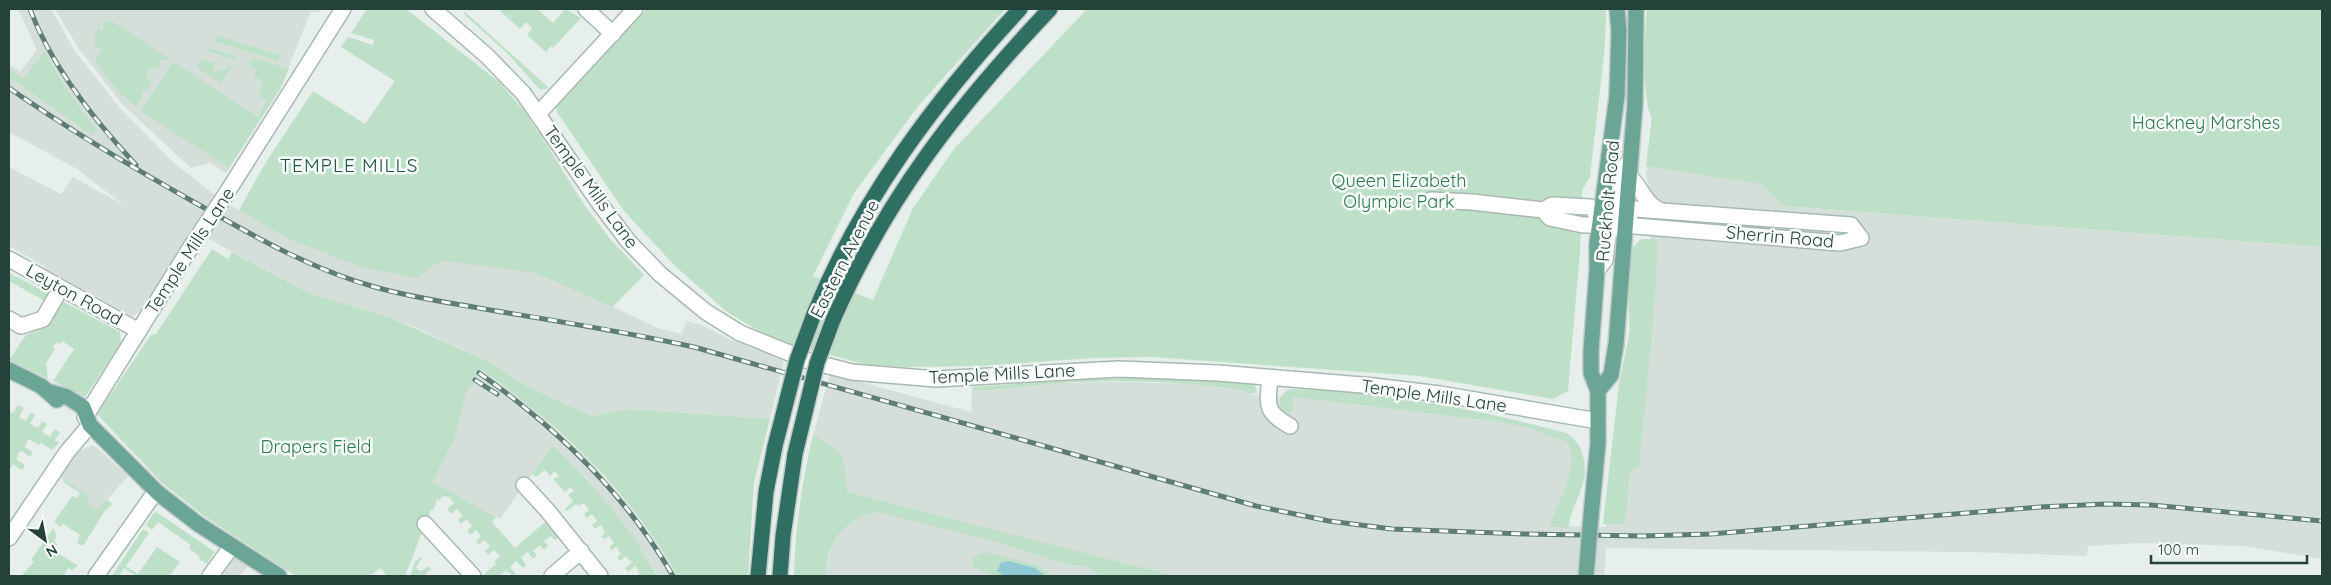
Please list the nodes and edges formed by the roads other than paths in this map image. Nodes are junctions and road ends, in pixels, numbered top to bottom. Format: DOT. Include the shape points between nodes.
graph roads {
  1 [pos="342,9"];
  2 [pos="433,9"];
  3 [pos="586,9"];
  4 [pos="635,9"];
  5 [pos="1020,9"];
  6 [pos="1050,9"];
  7 [pos="1617,9"];
  8 [pos="1636,9"];
  9 [pos="613,34"];
  10 [pos="538,114"];
  11 [pos="1630,169"];
  12 [pos="1431,200"];
  13 [pos="1661,210"];
  14 [pos="1613,218"];
  15 [pos="9,259"];
  16 [pos="61,288"];
  17 [pos="9,319"];
  18 [pos="139,331"];
  19 [pos="9,370"];
  20 [pos="1270,378"];
  21 [pos="1598,391"];
  22 [pos="87,421"];
  23 [pos="1598,421"];
  24 [pos="1290,426"];
  25 [pos="524,485"];
  26 [pos="156,491"];
  27 [pos="425,524"];
  28 [pos="9,538"];
  29 [pos="232,546"];
  30 [pos="581,551"];
  31 [pos="96,576"];
  32 [pos="210,576"];
  33 [pos="279,576"];
  34 [pos="473,576"];
  35 [pos="552,576"];
  36 [pos="600,576"];
  37 [pos="758,576"];
  38 [pos="780,576"];
  39 [pos="1586,576"];
  1 -- 18 [label="street, Temple Mills Lane, bridge"];
  2 -- 10 [label="street, Temple Mills Lane" via="504,73"];
  3 -- 9 [label="street"];
  4 -- 9 [label="street"];
  5 -- 37 [label="highway, Eastern Avenue, bridge" via="933,110 877,189 833,270 797,360 775,446 766,492"];
  6 -- 38 [label="highway, Eastern Avenue, bridge" via="970,98 915,170 861,260 833,320 818,363 795,454 782,536"];
  7 -- 14 [label="main road, Ruckholt Road"];
  8 -- 11 [label="main road, Ruckholt Road" via="1636,83"];
  9 -- 10 [label="street"];
  10 -- 20 [label="street, Temple Mills Lane" via="628,241 660,274 740,333 809,362 852,372 920,378 958,379 1119,369"];
  11 -- 13 [label="street" via="1650,204"];
  11 -- 14 [label="main road, Ruckholt Road"];
  12 -- 14 [label="street" via="1543,210 1550,218 1583,225"];
  13 -- 14 [label="street, Sherrin Road" via="1635,209"];
  13 -- 14 [label="street, Sherrin Road" via="1852,224 1861,238 1840,244 1635,226"];
  14 -- 21 [label="main road, Ruckholt Road" via="1616,344 1611,374"];
  14 -- 21 [label="main road, Ruckholt Road" via="1597,244 1591,352 1592,373"];
  15 -- 16 [label="street, Leyton Road"];
  16 -- 17 [label="street" via="43,319 21,326"];
  16 -- 18 [label="street, Leyton Road"];
  18 -- 22 [label="street, Temple Mills Lane"];
  19 -- 22 [label="main road" via="50,392 62,405"];
  20 -- 23 [label="street, Temple Mills Lane" via="1440,394"];
  20 -- 24 [label="street" via="1270,408 1275,418"];
  21 -- 23 [label="main road, Ruckholt Road"];
  22 -- 26 [label="main road"];
  22 -- 28 [label="street, Temple Mills Lane"];
  23 -- 39 [label="main road, Ruckholt Road, bridge" via="1596,481"];
  25 -- 30 [label="street"];
  26 -- 29 [label="main road"];
  26 -- 31 [label="street"];
  27 -- 34 [label="street"];
  29 -- 32 [label="street"];
  29 -- 33 [label="main road"];
  30 -- 35 [label="street"];
  30 -- 36 [label="street"];
}
